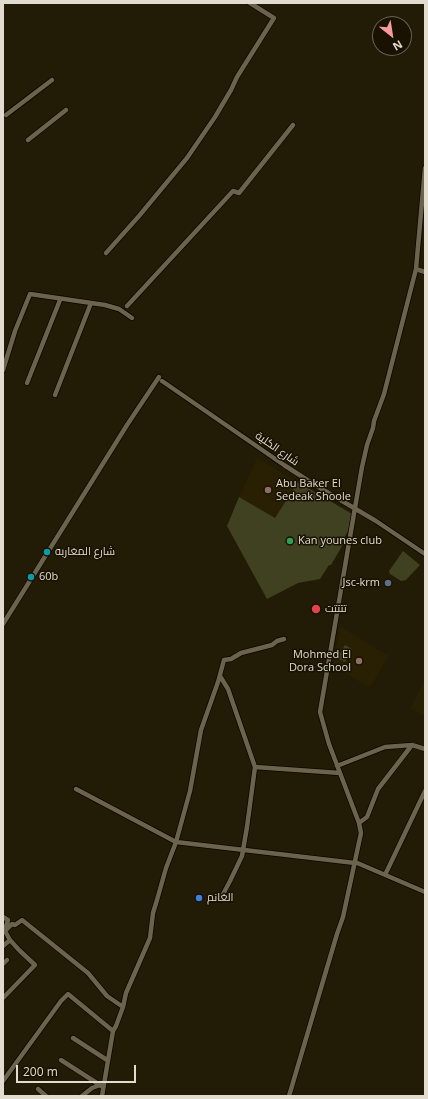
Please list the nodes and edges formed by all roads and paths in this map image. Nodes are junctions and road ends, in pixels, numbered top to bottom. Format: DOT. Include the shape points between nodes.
graph roads {
  1 [pos="250,3"];
  2 [pos="52,80"];
  3 [pos="66,110"];
  4 [pos="6,115"];
  5 [pos="293,125"];
  6 [pos="28,140"];
  7 [pos="425,168"];
  8 [pos="106,253"];
  9 [pos="416,270"];
  10 [pos="425,272"];
  11 [pos="60,300"];
  12 [pos="90,303"];
  13 [pos="127,306"];
  14 [pos="132,318"];
  15 [pos="3,370"];
  16 [pos="27,383"];
  17 [pos="55,395"];
  18 [pos="355,508"];
  19 [pos="425,554"];
  20 [pos="3,624"];
  21 [pos="284,639"];
  22 [pos="220,676"];
  23 [pos="412,745"];
  24 [pos="425,749"];
  25 [pos="337,766"];
  26 [pos="254,767"];
  27 [pos="340,773"];
  28 [pos="76,789"];
  29 [pos="425,791"];
  30 [pos="359,823"];
  31 [pos="176,842"];
  32 [pos="243,849"];
  33 [pos="355,863"];
  34 [pos="385,875"];
  35 [pos="425,892"];
  36 [pos="220,900"];
  37 [pos="3,917"];
  38 [pos="3,932"];
  39 [pos="10,940"];
  40 [pos="3,946"];
  41 [pos="7,960"];
  42 [pos="3,964"];
  43 [pos="3,998"];
  44 [pos="123,1007"];
  45 [pos="113,1031"];
  46 [pos="74,1038"];
  47 [pos="61,1060"];
  48 [pos="107,1060"];
  49 [pos="3,1081"];
  50 [pos="101,1086"];
  51 [pos="38,1088"];
  52 [pos="46,1096"];
  53 [pos="82,1096"];
  54 [pos="102,1096"];
  55 [pos="289,1096"];
  1 -- 8 [label="street" via="274,18 215,117 187,158"];
  2 -- 4 [label="street"];
  3 -- 6 [label="street"];
  5 -- 13 [label="street" via="239,193 233,192"];
  7 -- 9 [label="street"];
  9 -- 10 [label="street"];
  9 -- 18 [label="street" via="384,394 367,445"];
  11 -- 12 [label="street"];
  11 -- 15 [label="street" via="30,294"];
  11 -- 16 [label="street"];
  12 -- 14 [label="street" via="119,309"];
  12 -- 17 [label="street"];
  18 -- 19 [label="street, شارع الكلية"];
  18 -- 20 [label="street, شارع الكلية" via="284,465 161,379 127,426"];
  18 -- 25 [label="street" via="320,712"];
  21 -- 22 [label="street" via="241,653 231,660 224,660"];
  22 -- 26 [label="street" via="228,689"];
  22 -- 31 [label="street" via="201,730 190,791"];
  23 -- 24 [label="street"];
  23 -- 25 [label="street" via="385,747"];
  23 -- 30 [label="street" via="378,789 367,818"];
  25 -- 27 [label="street"];
  26 -- 27 [label="street"];
  26 -- 32 [label="street"];
  27 -- 30 [label="street"];
  28 -- 31 [label="street"];
  29 -- 34 [label="street"];
  30 -- 33 [label="street" via="361,833"];
  31 -- 32 [label="street"];
  31 -- 44 [label="street" via="155,907 150,938 126,993"];
  32 -- 33 [label="street"];
  32 -- 36 [label="street" via="238,866"];
  33 -- 34 [label="street"];
  33 -- 55 [label="street" via="343,917"];
  34 -- 35 [label="street"];
  37 -- 38 [label="street" via="8,920 7,928"];
  39 -- 40 [label="street"];
  39 -- 43 [label="street" via="35,965"];
  39 -- 44 [label="street" via="5,931 12,924 15,925 22,920 88,973 107,996"];
  41 -- 42 [label="street"];
  44 -- 45 [label="street"];
  45 -- 48 [label="street"];
  45 -- 49 [label="street" via="68,994"];
  46 -- 48 [label="street"];
  47 -- 50 [label="street"];
  48 -- 50 [label="street"];
  50 -- 53 [label="street" via="92,1088"];
  50 -- 54 [label="street"];
  51 -- 52 [label="street"];
}
